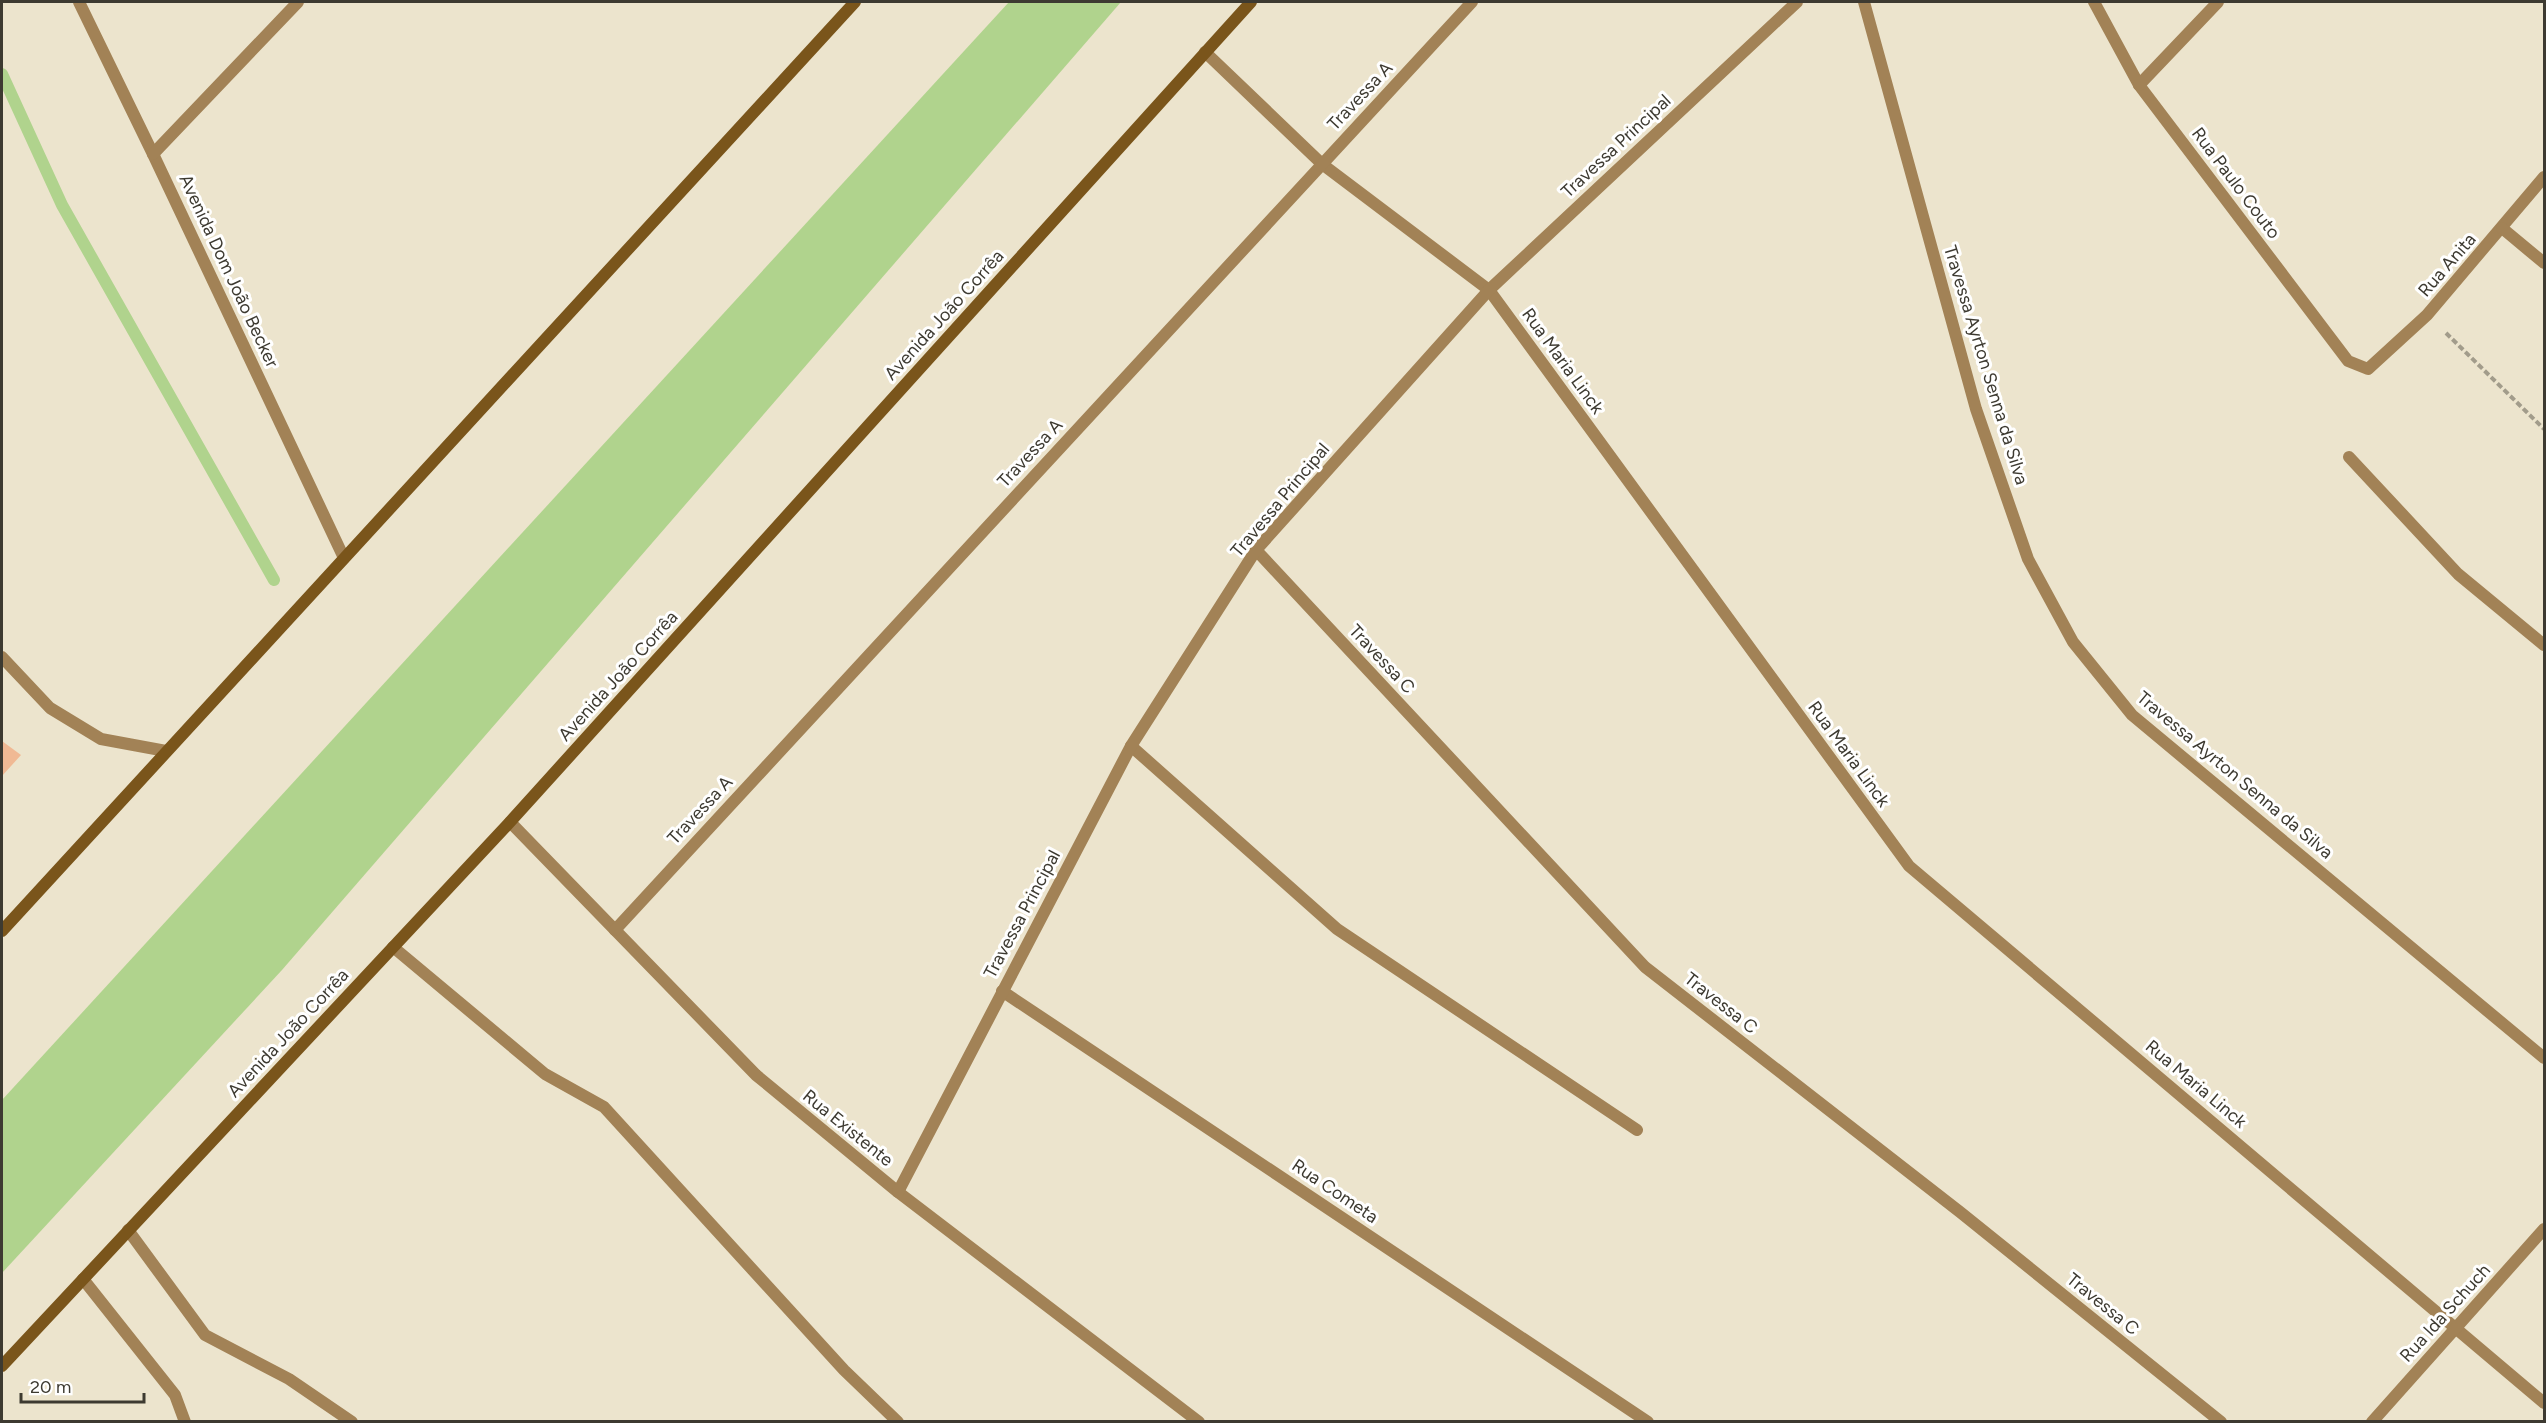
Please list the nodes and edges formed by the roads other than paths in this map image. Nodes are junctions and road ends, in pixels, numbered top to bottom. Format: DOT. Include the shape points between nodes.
graph roads {
  1 [pos="79,2"];
  2 [pos="298,2"];
  3 [pos="855,2"];
  4 [pos="1251,2"];
  5 [pos="1472,2"];
  6 [pos="1797,2"];
  7 [pos="1864,2"];
  8 [pos="2094,2"];
  9 [pos="2218,2"];
  10 [pos="1205,52"];
  11 [pos="2139,85"];
  12 [pos="153,154"];
  13 [pos="1322,164"];
  14 [pos="2544,177"];
  15 [pos="2502,228"];
  16 [pos="2544,263"];
  17 [pos="1489,290"];
  18 [pos="2368,369"];
  19 [pos="2349,457"];
  20 [pos="1256,550"];
  21 [pos="344,558"];
  22 [pos="2544,645"];
  23 [pos="2,657"];
  24 [pos="1131,746"];
  25 [pos="166,751"];
  26 [pos="510,822"];
  27 [pos="615,930"];
  28 [pos="2,931"];
  29 [pos="393,947"];
  30 [pos="1002,991"];
  31 [pos="2544,1058"];
  32 [pos="1637,1130"];
  33 [pos="898,1192"];
  34 [pos="2544,1229"];
  35 [pos="128,1230"];
  36 [pos="82,1279"];
  37 [pos="2456,1327"];
  38 [pos="2,1366"];
  39 [pos="2544,1403"];
  40 [pos="185,1422"];
  41 [pos="352,1422"];
  42 [pos="898,1422"];
  43 [pos="1199,1422"];
  44 [pos="1647,1422"];
  45 [pos="2221,1422"];
  46 [pos="2372,1422"];
  1 -- 12 [label="street, Avenida Dom João Becker"];
  2 -- 12 [label="street"];
  3 -- 21 [label="main road"];
  4 -- 10 [label="main road, Avenida João Corrêa"];
  5 -- 13 [label="street, Travessa A"];
  6 -- 17 [label="street, Travessa Principal"];
  7 -- 31 [label="street, Travessa Ayrton Senna da Silva" via="1976,409 2028,559 2073,642 2132,715"];
  8 -- 11 [label="street, Rua Paulo Couto"];
  9 -- 11 [label="street"];
  10 -- 13 [label="street, Rua Maria Linck"];
  10 -- 26 [label="main road, Avenida João Corrêa"];
  11 -- 18 [label="street, Rua Paulo Couto" via="2348,361"];
  12 -- 21 [label="street, Avenida Dom João Becker"];
  13 -- 17 [label="street, Rua Maria Linck"];
  13 -- 27 [label="street, Travessa A"];
  14 -- 15 [label="street, Rua Anita"];
  15 -- 16 [label="street"];
  15 -- 18 [label="street, Rua Anita" via="2427,315"];
  17 -- 20 [label="street, Travessa Principal"];
  17 -- 37 [label="street, Rua Maria Linck" via="1909,866"];
  19 -- 22 [label="street" via="2458,574"];
  20 -- 24 [label="street, Travessa Principal"];
  20 -- 45 [label="street, Travessa C" via="1645,967 1960,1212"];
  21 -- 25 [label="main road"];
  23 -- 25 [label="street" via="50,708 101,739"];
  24 -- 30 [label="street, Travessa Principal"];
  24 -- 32 [label="street" via="1337,929"];
  25 -- 28 [label="main road"];
  26 -- 27 [label="street, Rua Existente"];
  26 -- 29 [label="main road, Avenida João Corrêa"];
  27 -- 33 [label="street, Rua Existente" via="756,1075"];
  29 -- 35 [label="main road, Avenida João Corrêa"];
  29 -- 42 [label="street" via="545,1074 604,1107 828,1353"];
  30 -- 33 [label="street, Travessa Principal"];
  30 -- 44 [label="street, Rua Cometa"];
  33 -- 43 [label="street, Rua Existente"];
  34 -- 37 [label="street, Rua Ida Schuch"];
  35 -- 36 [label="main road, Avenida João Corrêa"];
  35 -- 41 [label="street" via="205,1335 289,1379"];
  36 -- 38 [label="main road, Avenida João Corrêa"];
  36 -- 40 [label="street" via="175,1395"];
  37 -- 39 [label="street, Rua Maria Linck"];
  37 -- 46 [label="street, Rua Ida Schuch"];
}
